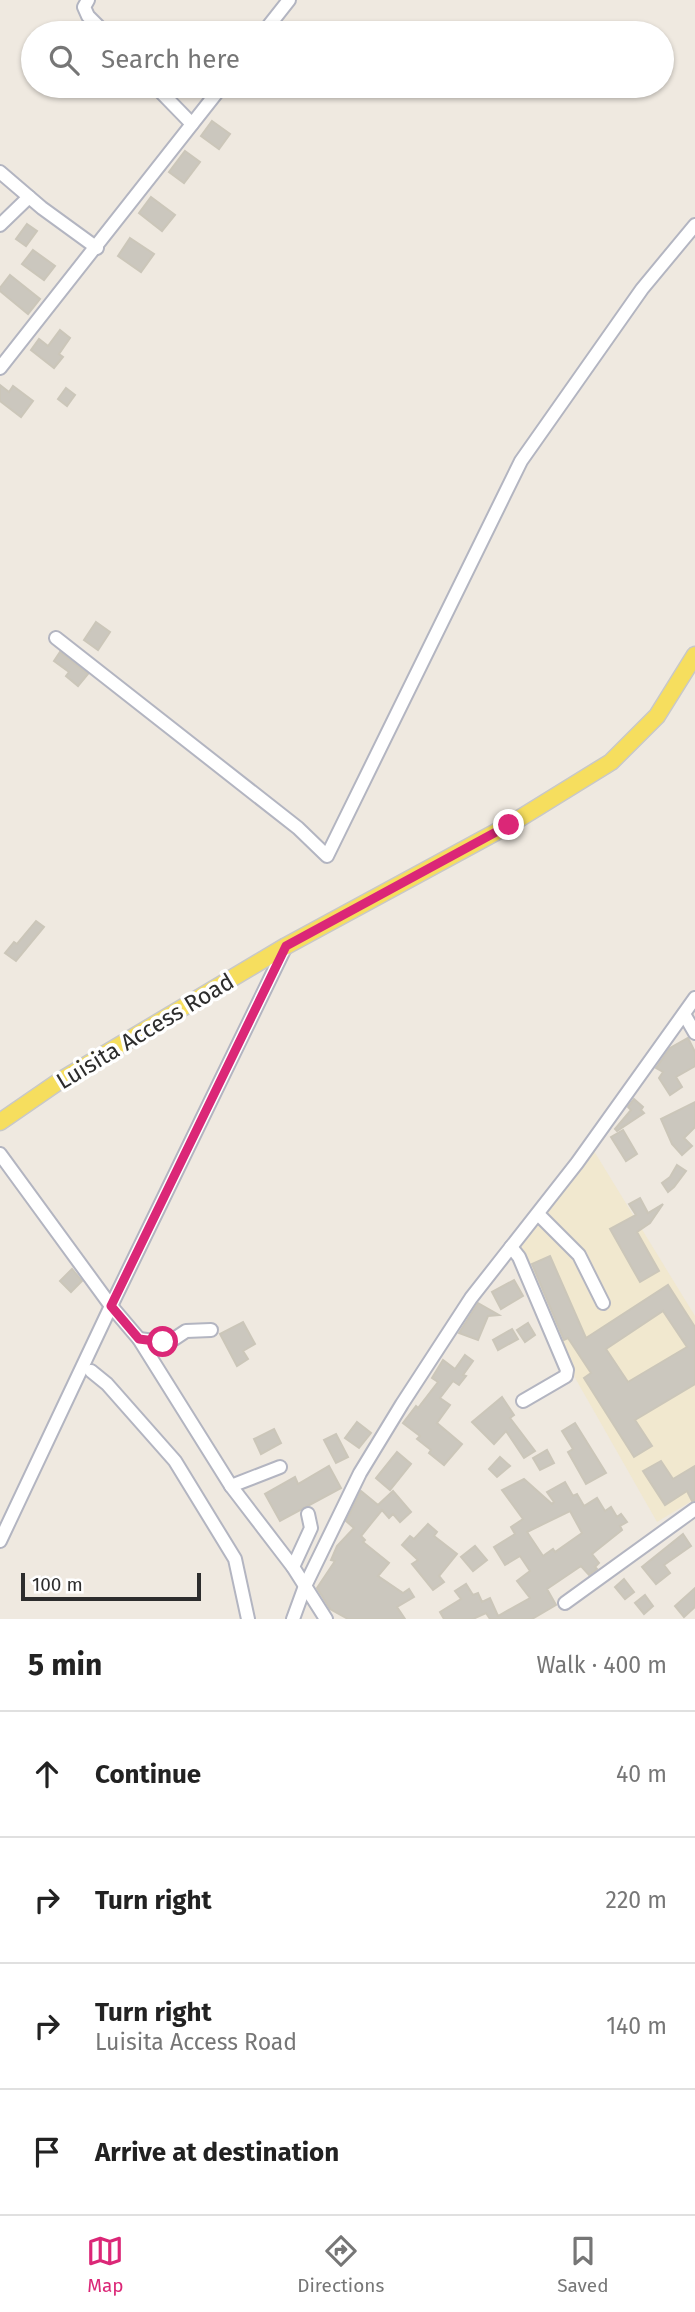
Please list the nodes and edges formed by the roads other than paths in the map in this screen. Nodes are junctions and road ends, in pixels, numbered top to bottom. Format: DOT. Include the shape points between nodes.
graph roads {
  1 [pos="88,0"];
  2 [pos="289,0"];
  3 [pos="93,21"];
  4 [pos="272,21"];
  5 [pos="167,98"];
  6 [pos="213,98"];
  7 [pos="192,124"];
  8 [pos="0,173"];
  9 [pos="29,197"];
  10 [pos="0,225"];
  11 [pos="695,225"];
  12 [pos="97,248"];
  13 [pos="0,368"];
  14 [pos="56,638"];
  15 [pos="695,655"];
  16 [pos="286,946"];
  17 [pos="695,998"];
  18 [pos="684,1014"];
  19 [pos="695,1033"];
  20 [pos="0,1122"];
  21 [pos="0,1154"];
  22 [pos="538,1214"];
  23 [pos="511,1247"];
  24 [pos="603,1303"];
  25 [pos="111,1306"];
  26 [pos="211,1330"];
  27 [pos="139,1339"];
  28 [pos="92,1371"];
  29 [pos="523,1401"];
  30 [pos="280,1467"];
  31 [pos="231,1486"];
  32 [pos="695,1509"];
  33 [pos="308,1514"];
  34 [pos="0,1541"];
  35 [pos="293,1567"];
  36 [pos="306,1586"];
  37 [pos="565,1603"];
  38 [pos="248,1619"];
  39 [pos="293,1619"];
  40 [pos="326,1619"];
  1 -- 3 [label="street" via="84,7"];
  2 -- 4 [label="street"];
  5 -- 7 [label="street"];
  6 -- 7 [label="street"];
  7 -- 12 [label="street"];
  8 -- 9 [label="street"];
  9 -- 10 [label="street"];
  9 -- 12 [label="street"];
  11 -- 14 [label="street" via="642,289 521,461 327,856 298,828"];
  12 -- 13 [label="street"];
  15 -- 16 [label="main road, Luisita Access Road" via="657,716 611,762 509,825"];
  16 -- 20 [label="main road, Luisita Access Road"];
  16 -- 25 [label="street"];
  17 -- 18 [label="street"];
  18 -- 19 [label="street"];
  18 -- 22 [label="street"];
  21 -- 25 [label="street"];
  22 -- 23 [label="street"];
  22 -- 24 [label="street" via="579,1255"];
  23 -- 29 [label="street" via="567,1370 566,1376"];
  23 -- 36 [label="street" via="471,1298 381,1437"];
  25 -- 27 [label="street"];
  25 -- 34 [label="street"];
  26 -- 27 [label="street" via="186,1331 163,1342"];
  27 -- 31 [label="street"];
  28 -- 38 [label="street" via="175,1461 235,1559"];
  30 -- 31 [label="street"];
  31 -- 35 [label="street"];
  32 -- 37 [label="street"];
  33 -- 35 [label="street" via="311,1528"];
  35 -- 36 [label="street"];
  36 -- 39 [label="street"];
  36 -- 40 [label="street"];
}
